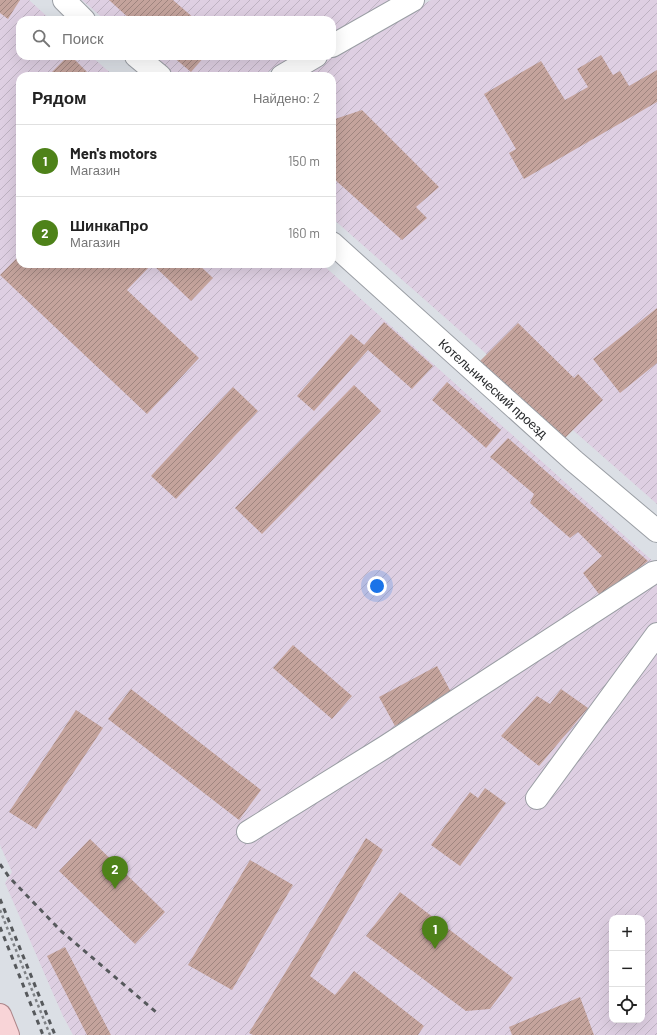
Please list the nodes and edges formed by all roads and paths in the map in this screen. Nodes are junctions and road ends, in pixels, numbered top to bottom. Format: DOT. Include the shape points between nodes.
graph roads {
  1 [pos="413,0"];
  2 [pos="73,9"];
  3 [pos="83,16"];
  4 [pos="336,44"];
  5 [pos="124,60"];
  6 [pos="141,60"];
  7 [pos="309,60"];
  8 [pos="138,72"];
  9 [pos="155,72"];
  10 [pos="289,72"];
  11 [pos="336,247"];
  12 [pos="657,531"];
  13 [pos="657,572"];
  14 [pos="657,634"];
  15 [pos="537,798"];
  16 [pos="248,832"];
  17 [pos="0,910"];
  18 [pos="0,1015"];
  19 [pos="8,1035"];
  20 [pos="50,1035"];
  1 -- 4 [label="street"];
  2 -- 3 [label="street"];
  5 -- 8 [label="street"];
  6 -- 9 [label="street"];
  7 -- 10 [label="street"];
  11 -- 12 [label="street, Котельнический проезд" via="574,461"];
  13 -- 16 [label="street"];
  14 -- 15 [label="street"];
  17 -- 20 [label="path"];
  18 -- 19 [label="main road"];
}
